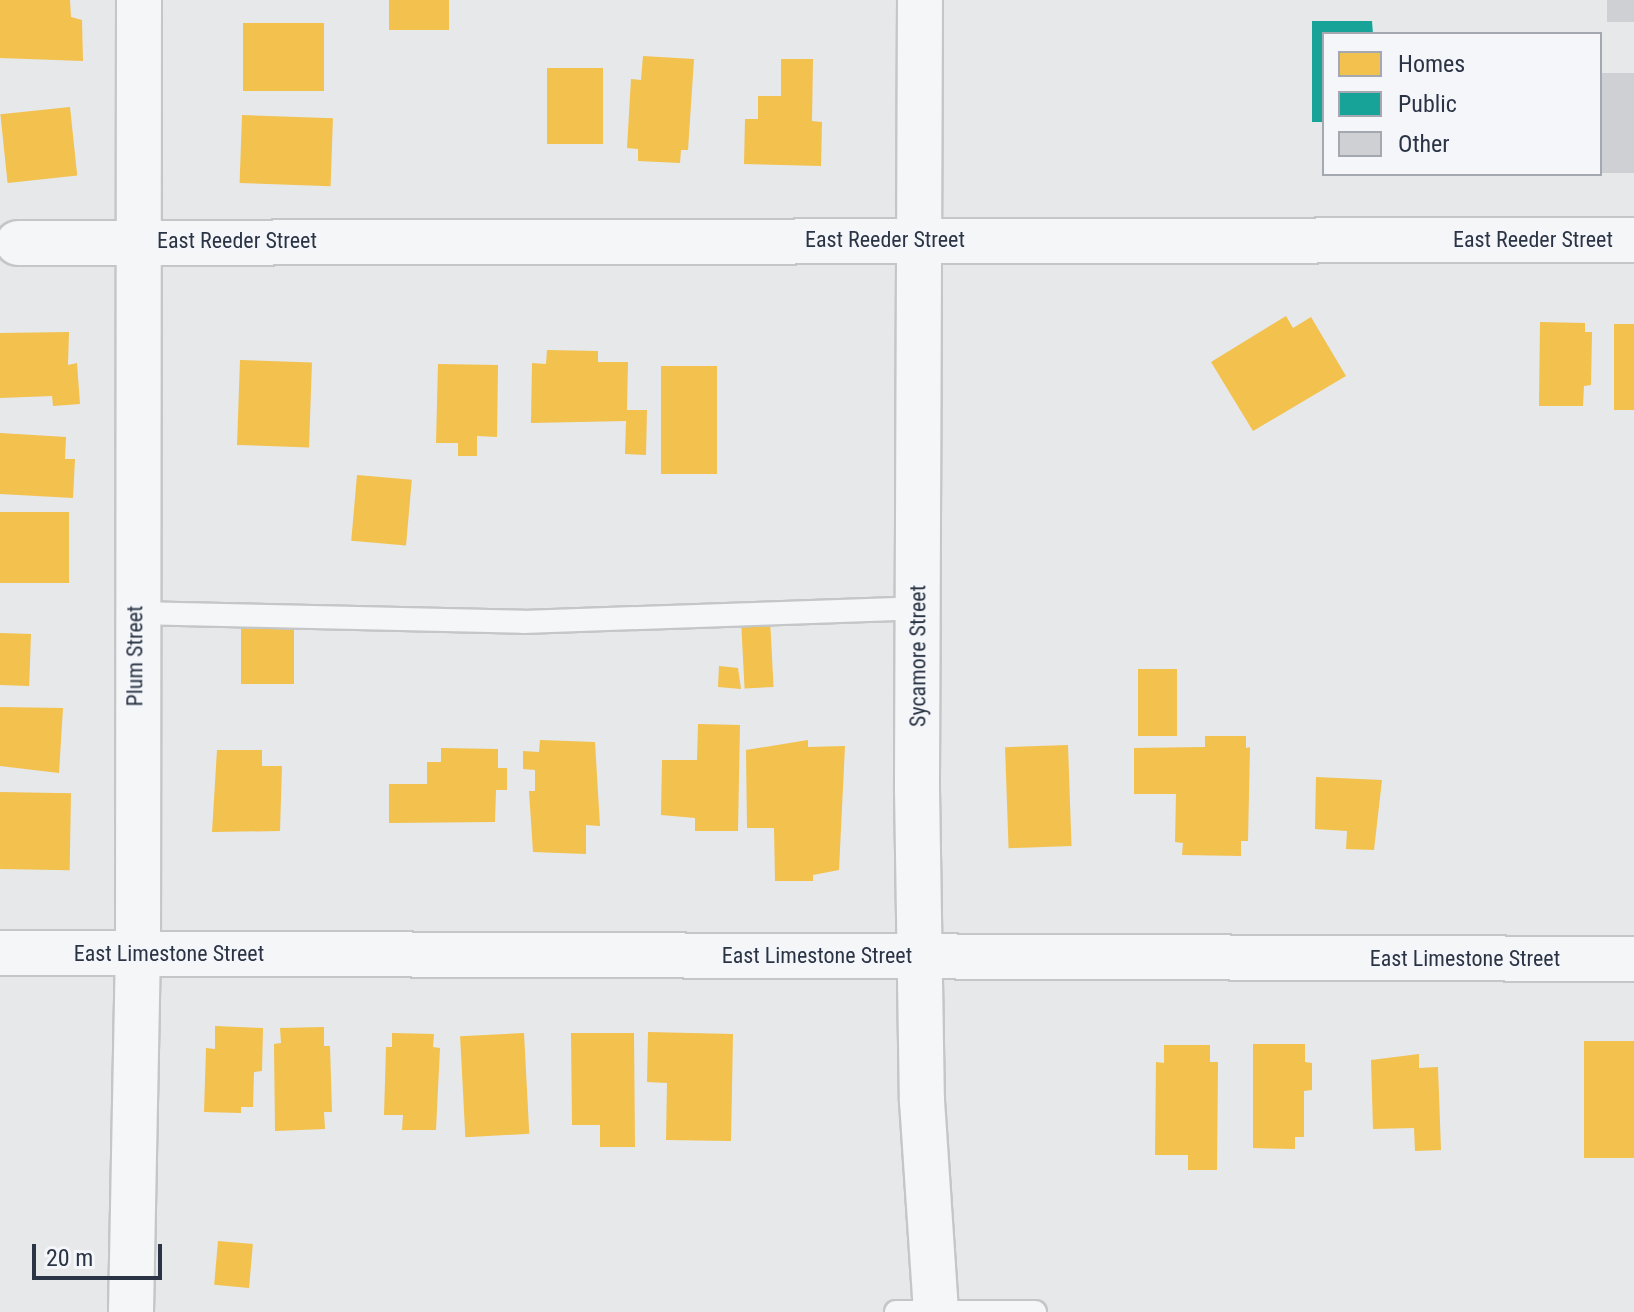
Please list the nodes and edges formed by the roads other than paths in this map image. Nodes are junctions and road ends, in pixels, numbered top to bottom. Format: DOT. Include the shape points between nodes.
graph roads {
  1 [pos="139,0"];
  2 [pos="920,0"];
  3 [pos="915,240"];
  4 [pos="1634,240"];
  5 [pos="136,241"];
  6 [pos="18,243"];
  7 [pos="918,608"];
  8 [pos="135,613"];
  9 [pos="0,953"];
  10 [pos="138,954"];
  11 [pos="920,956"];
  12 [pos="1634,959"];
  13 [pos="131,1312"];
  14 [pos="923,1312"];
  15 [pos="1035,1312"];
  1 -- 5 [label="street, Plum Street"];
  2 -- 3 [label="street, Sycamore Street"];
  3 -- 4 [label="street, East Reeder Street"];
  3 -- 5 [label="street, East Reeder Street"];
  3 -- 7 [label="street, Sycamore Street"];
  5 -- 6 [label="street, East Reeder Street"];
  5 -- 8 [label="street, Plum Street"];
  7 -- 8 [label="lane" via="523,622"];
  7 -- 11 [label="street, Sycamore Street"];
  8 -- 10 [label="street, Plum Street"];
  9 -- 10 [label="street, East Limestone Street"];
  10 -- 11 [label="street, East Limestone Street"];
  10 -- 13 [label="street, Plum Street"];
  11 -- 12 [label="street, East Limestone Street"];
  11 -- 14 [label="street, Sycamore Street"];
  14 -- 15 [label="lane"];
}
